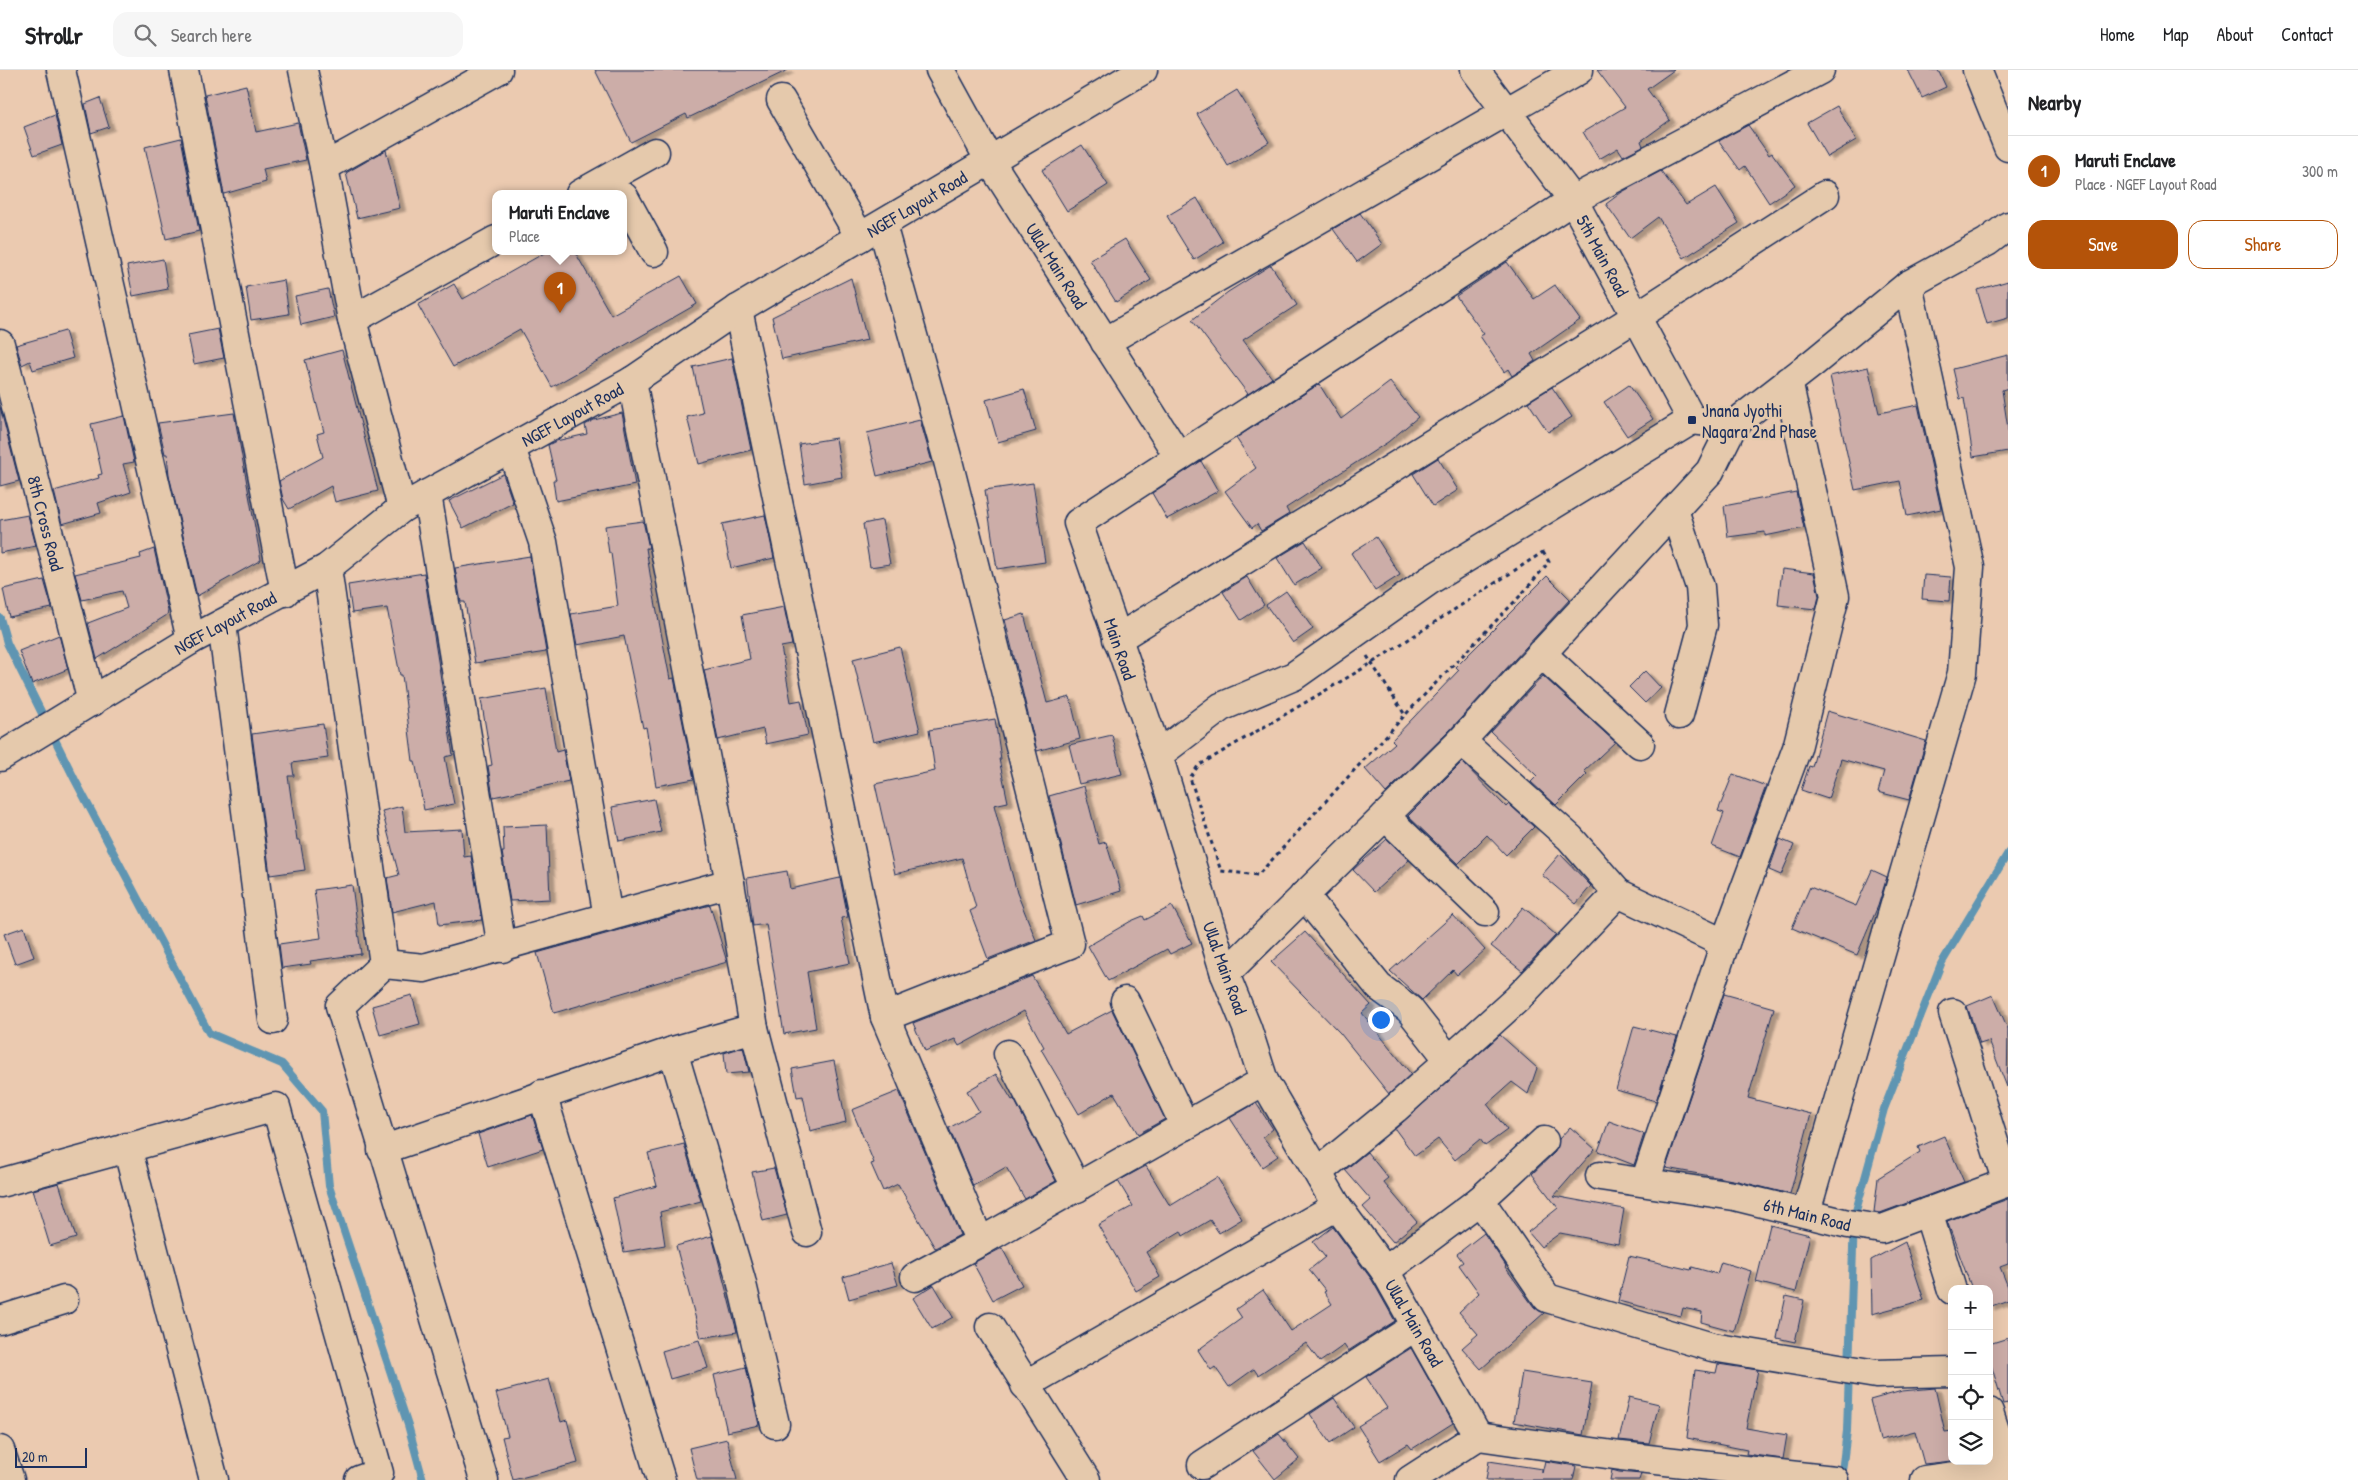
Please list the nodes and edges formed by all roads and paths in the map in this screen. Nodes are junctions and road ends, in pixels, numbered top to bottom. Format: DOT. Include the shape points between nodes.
graph roads {
  1 [pos="61,70"];
  2 [pos="184,70"];
  3 [pos="303,70"];
  4 [pos="498,70"];
  5 [pos="940,70"];
  6 [pos="1143,70"];
  7 [pos="1475,70"];
  8 [pos="1579,70"];
  9 [pos="1820,70"];
  10 [pos="1982,72"];
  11 [pos="780,100"];
  12 [pos="1507,112"];
  13 [pos="2008,146"];
  14 [pos="656,152"];
  15 [pos="990,161"];
  16 [pos="324,168"];
  17 [pos="619,189"];
  18 [pos="1825,195"];
  19 [pos="1573,200"];
  20 [pos="627,203"];
  21 [pos="2008,226"];
  22 [pos="871,231"];
  23 [pos="492,242"];
  24 [pos="654,252"];
  25 [pos="1908,285"];
  26 [pos="738,309"];
  27 [pos="1636,317"];
  28 [pos="352,320"];
  29 [pos="1105,342"];
  30 [pos="0,344"];
  31 [pos="632,381"];
  32 [pos="1788,381"];
  33 [pos="1692,420"];
  34 [pos="1733,425"];
  35 [pos="511,448"];
  36 [pos="1179,458"];
  37 [pos="427,494"];
  38 [pos="402,508"];
  39 [pos="1674,510"];
  40 [pos="326,568"];
  41 [pos="285,592"];
  42 [pos="222,624"];
  43 [pos="1353,635"];
  44 [pos="1117,639"];
  45 [pos="191,640"];
  46 [pos="1541,653"];
  47 [pos="1372,663"];
  48 [pos="92,702"];
  49 [pos="1405,715"];
  50 [pos="1679,715"];
  51 [pos="1461,742"];
  52 [pos="1640,744"];
  53 [pos="1158,755"];
  54 [pos="0,757"];
  55 [pos="1385,816"];
  56 [pos="730,883"];
  57 [pos="1198,889"];
  58 [pos="1618,893"];
  59 [pos="1304,895"];
  60 [pos="1485,912"];
  61 [pos="608,917"];
  62 [pos="1727,937"];
  63 [pos="502,948"];
  64 [pos="384,964"];
  65 [pos="1226,974"];
  66 [pos="1125,1001"];
  67 [pos="1953,1013"];
  68 [pos="885,1017"];
  69 [pos="273,1020"];
  70 [pos="754,1028"];
  71 [pos="672,1051"];
  72 [pos="1008,1054"];
  73 [pos="1449,1060"];
  74 [pos="1264,1082"];
  75 [pos="542,1094"];
  76 [pos="1185,1126"];
  77 [pos="1544,1141"];
  78 [pos="127,1147"];
  79 [pos="382,1150"];
  80 [pos="1318,1172"];
  81 [pos="1600,1176"];
  82 [pos="1645,1182"];
  83 [pos="2007,1182"];
  84 [pos="0,1183"];
  85 [pos="1077,1188"];
  86 [pos="1480,1200"];
  87 [pos="1336,1206"];
  88 [pos="1806,1212"];
  89 [pos="1928,1212"];
  90 [pos="807,1232"];
  91 [pos="980,1242"];
  92 [pos="1384,1271"];
  93 [pos="915,1277"];
  94 [pos="1950,1285"];
  95 [pos="64,1300"];
  96 [pos="0,1320"];
  97 [pos="1416,1326"];
  98 [pos="990,1327"];
  99 [pos="1948,1372"];
  100 [pos="1025,1385"];
  101 [pos="1992,1420"];
  102 [pos="775,1424"];
  103 [pos="1478,1436"];
  104 [pos="0,1450"];
  105 [pos="1202,1465"];
  106 [pos="2008,1469"];
  107 [pos="10,1480"];
  108 [pos="214,1480"];
  109 [pos="359,1480"];
  110 [pos="484,1480"];
  111 [pos="661,1480"];
  112 [pos="1086,1480"];
  113 [pos="1410,1480"];
  114 [pos="1830,1480"];
  115 [pos="1834,1480"];
  116 [pos="1925,1480"];
  1 -- 45 [label="street"];
  2 -- 41 [label="street"];
  3 -- 16 [label="street"];
  4 -- 16 [label="street"];
  5 -- 15 [label="street, Ullal Main Road"];
  6 -- 15 [label="street, NGEF Layout Road"];
  7 -- 12 [label="street, 5th Main Road"];
  8 -- 12 [label="street"];
  9 -- 19 [label="street"];
  10 -- 13 [label="street"];
  11 -- 22 [label="street"];
  12 -- 19 [label="street, 5th Main Road"];
  12 -- 29 [label="street"];
  14 -- 17 [label="street"];
  15 -- 22 [label="street, NGEF Layout Road"];
  15 -- 29 [label="street, Ullal Main Road"];
  16 -- 28 [label="street"];
  18 -- 27 [label="street"];
  19 -- 27 [label="street, 5th Main Road"];
  19 -- 36 [label="street"];
  20 -- 24 [label="street"];
  21 -- 25 [label="street" via="1987,242"];
  22 -- 26 [label="street, NGEF Layout Road"];
  22 -- 68 [label="street" via="949,467 1070,944"];
  23 -- 28 [label="street"];
  25 -- 32 [label="street"];
  25 -- 88 [label="street" via="1970,567 1962,673"];
  26 -- 31 [label="street, NGEF Layout Road"];
  26 -- 68 [label="street"];
  27 -- 33 [label="street, 5th Main Road"];
  27 -- 44 [label="street"];
  28 -- 38 [label="street"];
  29 -- 36 [label="street, Ullal Main Road"];
  30 -- 48 [label="street, 8th Cross Road"];
  31 -- 35 [label="street, NGEF Layout Road"];
  31 -- 56 [label="street"];
  32 -- 34 [label="street"];
  32 -- 62 [label="street" via="1834,596 1797,748"];
  33 -- 34 [label="street"];
  33 -- 43 [label="street" via="1430,580"];
  34 -- 39 [label="street" via="1710,471"];
  35 -- 37 [label="street, NGEF Layout Road"];
  35 -- 61 [label="street" via="543,542"];
  36 -- 44 [label="street, Main Road" via="1078,524"];
  37 -- 38 [label="street, NGEF Layout Road"];
  37 -- 63 [label="street"];
  38 -- 40 [label="street, NGEF Layout Road"];
  39 -- 46 [label="street"];
  39 -- 50 [label="street" via="1700,587 1703,626"];
  40 -- 41 [label="street, NGEF Layout Road"];
  40 -- 64 [label="street"];
  41 -- 42 [label="street, NGEF Layout Road"];
  42 -- 45 [label="street, NGEF Layout Road"];
  42 -- 69 [label="street"];
  43 -- 47 [label="path"];
  43 -- 53 [label="street" via="1294,676 1221,707"];
  44 -- 53 [label="street, Main Road"];
  45 -- 48 [label="street, NGEF Layout Road"];
  46 -- 51 [label="street"];
  46 -- 52 [label="street"];
  47 -- 49 [label="path"];
  47 -- 49 [label="path" via="1543,552 1549,562 1522,595"];
  47 -- 49 [label="path" via="1198,766 1190,778 1220,871 1258,875"];
  48 -- 54 [label="street, NGEF Layout Road"];
  51 -- 55 [label="street"];
  51 -- 58 [label="street" via="1570,838"];
  53 -- 57 [label="street, Main Road"];
  55 -- 59 [label="street"];
  55 -- 60 [label="street"];
  56 -- 61 [label="street"];
  56 -- 70 [label="street"];
  57 -- 65 [label="street, Ullal Main Road"];
  58 -- 62 [label="street" via="1717,940"];
  58 -- 73 [label="street" via="1517,999"];
  59 -- 65 [label="street"];
  59 -- 73 [label="street" via="1379,987 1409,1010"];
  61 -- 63 [label="street"];
  62 -- 82 [label="street"];
  63 -- 64 [label="street" via="424,968"];
  64 -- 79 [label="street" via="340,1006"];
  65 -- 74 [label="street, Ullal Main Road"];
  66 -- 76 [label="street"];
  67 -- 83 [label="street"];
  68 -- 91 [label="street"];
  70 -- 71 [label="street"];
  70 -- 90 [label="street"];
  71 -- 75 [label="street"];
  71 -- 102 [label="street" via="741,1280"];
  72 -- 85 [label="street"];
  73 -- 80 [label="street"];
  74 -- 76 [label="street"];
  74 -- 80 [label="street, Ullal Main Road"];
  75 -- 79 [label="street"];
  75 -- 111 [label="street"];
  76 -- 85 [label="street"];
  77 -- 86 [label="street"];
  78 -- 84 [label="street"];
  78 -- 108 [label="street"];
  78 -- 109 [label="street" via="276,1107 379,1473"];
  79 -- 110 [label="street"];
  80 -- 87 [label="street, Ullal Main Road"];
  81 -- 82 [label="street, 6th Main Road"];
  82 -- 88 [label="street, 6th Main Road" via="1734,1196"];
  83 -- 89 [label="street, 6th Main Road"];
  85 -- 91 [label="street"];
  86 -- 92 [label="street"];
  86 -- 99 [label="street" via="1547,1298 1712,1347 1876,1374"];
  87 -- 92 [label="street, Ullal Main Road"];
  87 -- 100 [label="street"];
  88 -- 89 [label="street, 6th Main Road" via="1848,1224 1882,1228"];
  89 -- 94 [label="street"];
  91 -- 93 [label="street"];
  92 -- 97 [label="street, Ullal Main Road"];
  95 -- 96 [label="street"];
  97 -- 103 [label="street, Ullal Main Road"];
  97 -- 105 [label="street"];
  98 -- 100 [label="street"];
  100 -- 112 [label="street"];
  101 -- 106 [label="street"];
  103 -- 113 [label="street"];
  103 -- 114 [label="street"];
  104 -- 107 [label="street"];
  106 -- 116 [label="street"];
  114 -- 115 [label="street"];
}
